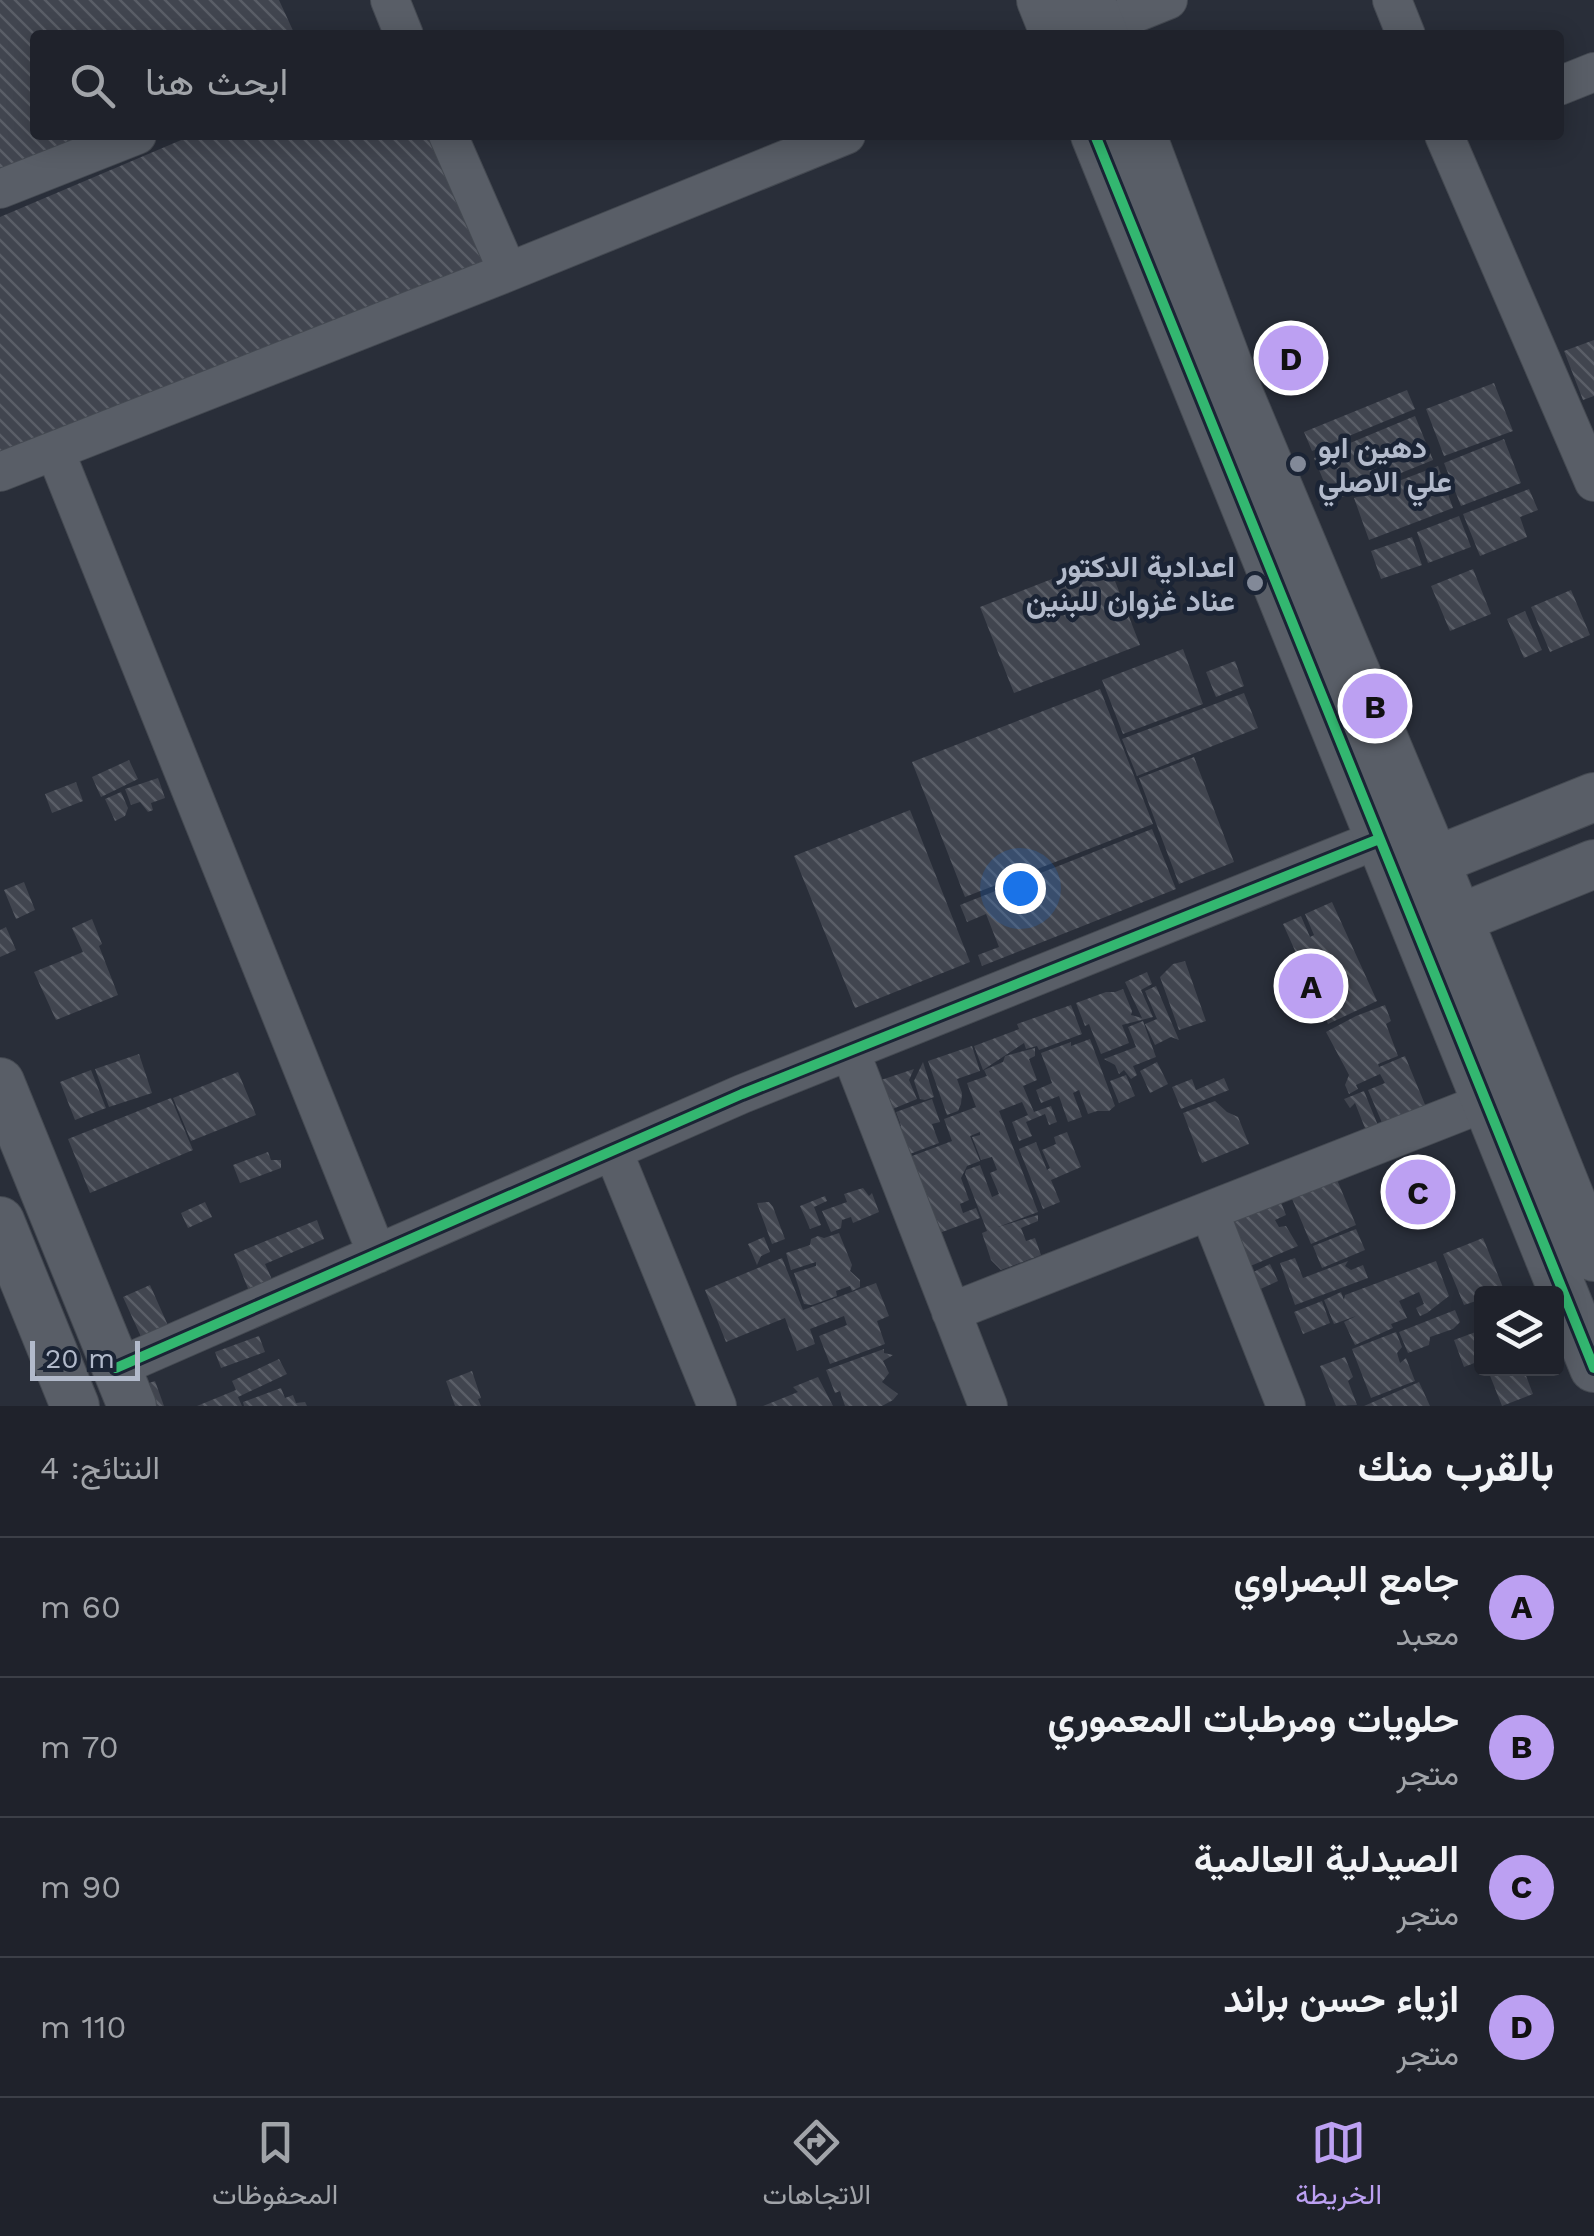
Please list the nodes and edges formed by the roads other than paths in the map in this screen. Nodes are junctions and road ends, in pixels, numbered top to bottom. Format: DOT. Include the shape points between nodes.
graph roads {
  1 [pos="1040,0"];
  2 [pos="1168,0"];
  3 [pos="1392,0"];
  4 [pos="1098,21"];
  5 [pos="1053,30"];
  6 [pos="1404,30"];
  7 [pos="1594,72"];
  8 [pos="1564,84"];
  9 [pos="124,140"];
  10 [pos="450,140"];
  11 [pos="834,140"];
  12 [pos="1097,140"];
  13 [pos="1143,140"];
  14 [pos="1446,140"];
  15 [pos="0,189"];
  16 [pos="508,272"];
  17 [pos="1209,368"];
  18 [pos="54,451"];
  19 [pos="1245,456"];
  20 [pos="0,472"];
  21 [pos="1594,482"];
  22 [pos="1594,797"];
  23 [pos="1528,824"];
  24 [pos="1379,839"];
  25 [pos="1435,862"];
  26 [pos="1594,864"];
  27 [pos="1546,884"];
  28 [pos="1458,919"];
  29 [pos="850,1051"];
  30 [pos="0,1082"];
  31 [pos="1486,1102"];
  32 [pos="613,1151"];
  33 [pos="1209,1211"];
  34 [pos="0,1222"];
  35 [pos="377,1254"];
  36 [pos="1594,1258"];
  37 [pos="952,1312"];
  38 [pos="1594,1368"];
  39 [pos="124,1387"];
  40 [pos="75,1406"];
  41 [pos="717,1406"];
  42 [pos="988,1406"];
  43 [pos="1286,1406"];
  1 -- 5 [label="street"];
  2 -- 4 [label="street"];
  3 -- 6 [label="street"];
  7 -- 8 [label="street"];
  9 -- 15 [label="street"];
  10 -- 16 [label="street"];
  11 -- 16 [label="street"];
  12 -- 17 [label="street"];
  13 -- 17 [label="street"];
  14 -- 21 [label="street"];
  16 -- 18 [label="street"];
  17 -- 19 [label="street"];
  18 -- 20 [label="street"];
  18 -- 35 [label="street"];
  19 -- 24 [label="street"];
  19 -- 25 [label="street"];
  22 -- 23 [label="street"];
  23 -- 25 [label="street"];
  23 -- 27 [label="street" via="1525,861"];
  24 -- 29 [label="street"];
  24 -- 31 [label="street"];
  25 -- 28 [label="street"];
  26 -- 27 [label="street"];
  27 -- 28 [label="street"];
  28 -- 36 [label="street"];
  29 -- 32 [label="street"];
  29 -- 37 [label="street"];
  30 -- 39 [label="street"];
  31 -- 33 [label="street"];
  31 -- 38 [label="street"];
  32 -- 35 [label="street"];
  32 -- 41 [label="street"];
  33 -- 37 [label="street"];
  33 -- 43 [label="street"];
  34 -- 40 [label="street"];
  35 -- 39 [label="street"];
  37 -- 42 [label="street"];
}
